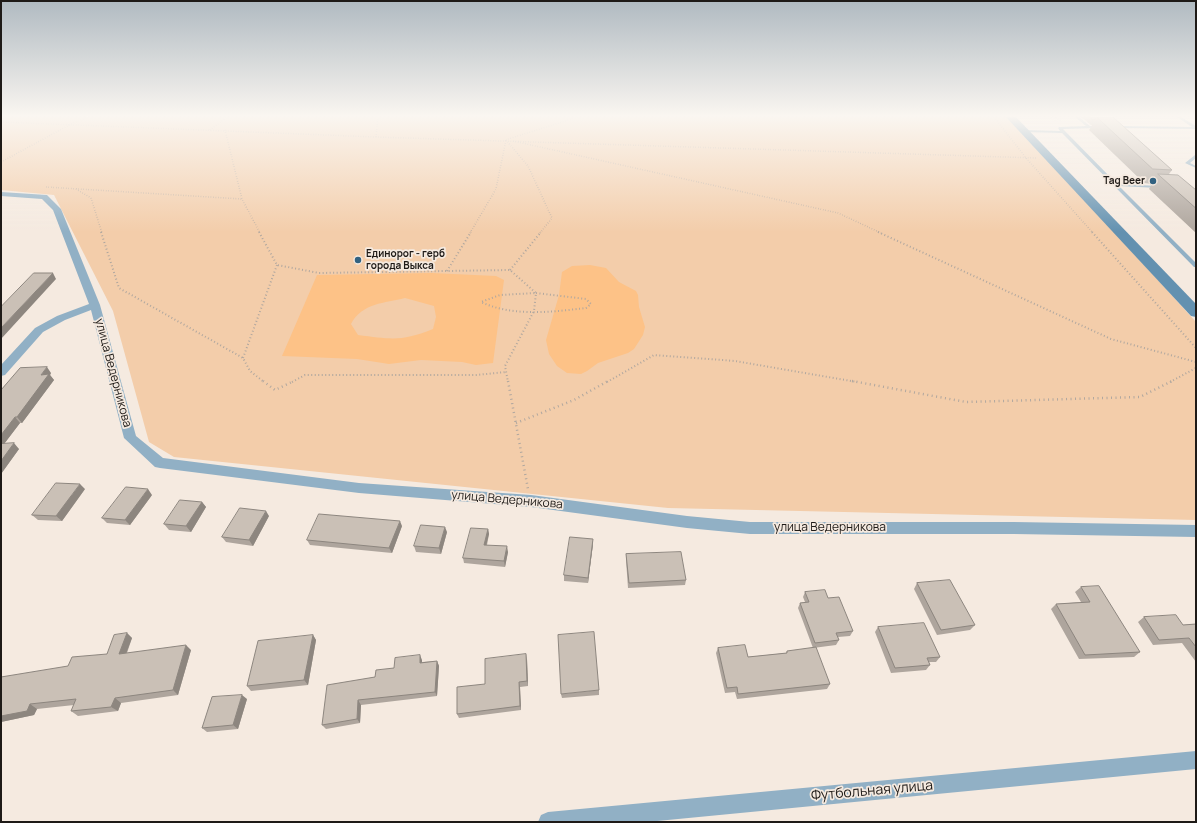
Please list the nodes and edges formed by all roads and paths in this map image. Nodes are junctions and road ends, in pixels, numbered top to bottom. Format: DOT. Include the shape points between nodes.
graph roads {
  1 [pos="13,155"];
  2 [pos="231,155"];
  3 [pos="503,155"];
  4 [pos="519,155"];
  5 [pos="576,155"];
  6 [pos="951,155"];
  7 [pos="1024,155"];
  8 [pos="1047,155"];
  9 [pos="1086,155"];
  10 [pos="1196,156"];
  11 [pos="1026,158"];
  12 [pos="1050,159"];
  13 [pos="1,162"];
  14 [pos="1196,167"];
  15 [pos="1115,184"];
  16 [pos="39,186"];
  17 [pos="1161,187"];
  18 [pos="76,189"];
  19 [pos="1,194"];
  20 [pos="242,199"];
  21 [pos="1189,258"];
  22 [pos="1196,258"];
  23 [pos="277,264"];
  24 [pos="1196,266"];
  25 [pos="510,270"];
  26 [pos="447,271"];
  27 [pos="536,293"];
  28 [pos="95,305"];
  29 [pos="534,311"];
  30 [pos="1196,313"];
  31 [pos="1196,348"];
  32 [pos="243,358"];
  33 [pos="1196,362"];
  34 [pos="1196,368"];
  35 [pos="1,372"];
  36 [pos="506,372"];
  37 [pos="516,422"];
  38 [pos="531,501"];
  39 [pos="1196,531"];
  40 [pos="1196,760"];
  41 [pos="604,819"];
  42 [pos="548,822"];
  1 -- 13 [label="path"];
  2 -- 20 [label="path"];
  3 -- 26 [label="path" via="496,189"];
  4 -- 25 [label="path" via="528,166 552,218"];
  5 -- 33 [label="path" via="838,213 1111,339"];
  6 -- 11 [label="path"];
  7 -- 11 [label="path"];
  8 -- 12 [label="street"];
  9 -- 15 [label="lane"];
  10 -- 14 [label="lane" via="1187,163"];
  11 -- 12 [label="path"];
  11 -- 31 [label="path"];
  12 -- 30 [label="street"];
  15 -- 17 [label="lane"];
  15 -- 21 [label="lane"];
  16 -- 18 [label="path"];
  18 -- 20 [label="path"];
  18 -- 32 [label="path" via="91,198 119,288"];
  19 -- 28 [label="street, улица Ведерникова" via="44,197 58,209"];
  20 -- 23 [label="path"];
  21 -- 22 [label="lane"];
  21 -- 24 [label="lane"];
  23 -- 26 [label="path" via="319,273"];
  23 -- 32 [label="path"];
  25 -- 26 [label="path"];
  25 -- 27 [label="path"];
  27 -- 29 [label="path"];
  27 -- 29 [label="path" via="496,295 481,302 513,310"];
  27 -- 29 [label="path" via="586,299 591,304 586,308"];
  28 -- 35 [label="street" via="39,330"];
  28 -- 38 [label="street, улица Ведерникова" via="130,438 160,463 359,488"];
  29 -- 36 [label="path" via="505,366"];
  32 -- 36 [label="path" via="250,372 275,390 305,375 487,375"];
  34 -- 37 [label="path" via="1140,396 966,402 735,361 654,355 574,400"];
  36 -- 37 [label="path"];
  37 -- 38 [label="path"];
  38 -- 39 [label="street, улица Ведерникова" via="750,528"];
  40 -- 41 [label="street, Футбольная улица"];
  41 -- 42 [label="street, Футбольная улица"];
}
